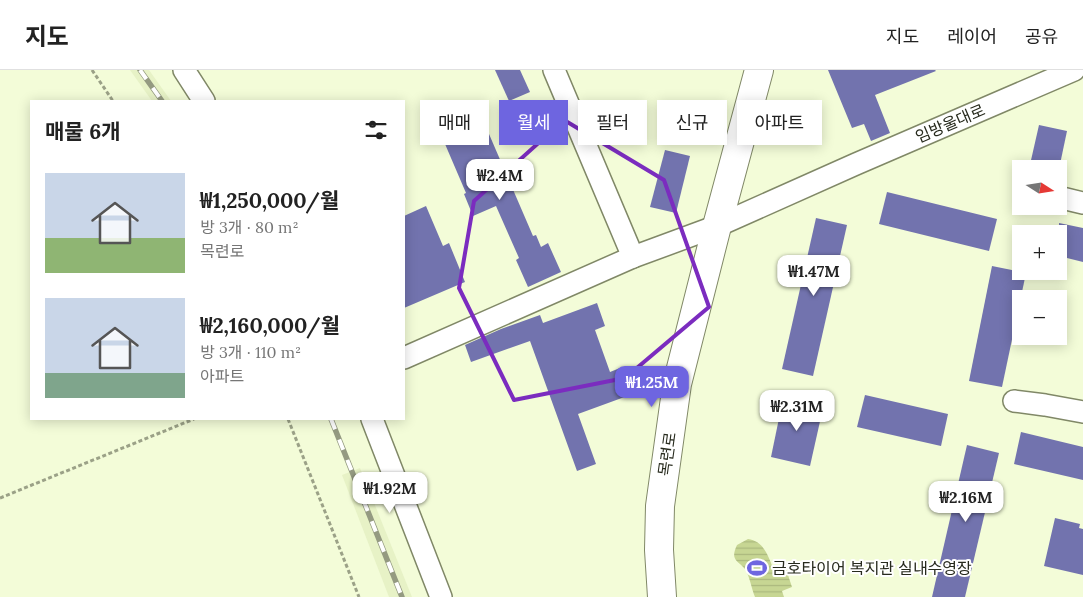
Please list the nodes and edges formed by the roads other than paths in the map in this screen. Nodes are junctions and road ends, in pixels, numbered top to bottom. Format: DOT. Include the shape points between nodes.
graph roads {
  1 [pos="184,70"];
  2 [pos="554,70"];
  3 [pos="759,70"];
  4 [pos="1074,70"];
  5 [pos="203,100"];
  6 [pos="1068,199"];
  7 [pos="1083,203"];
  8 [pos="717,226"];
  9 [pos="633,257"];
  10 [pos="405,358"];
  11 [pos="1014,402"];
  12 [pos="1083,412"];
  13 [pos="372,420"];
  14 [pos="441,597"];
  15 [pos="662,597"];
  1 -- 5 [label="street"];
  2 -- 9 [label="street"];
  3 -- 8 [label="main road, 목련로"];
  4 -- 8 [label="street, 임방울대로"];
  6 -- 7 [label="street"];
  8 -- 9 [label="street"];
  8 -- 15 [label="main road, 목련로" via="677,384 660,506"];
  9 -- 10 [label="street"];
  11 -- 12 [label="street"];
  13 -- 14 [label="street"];
}
